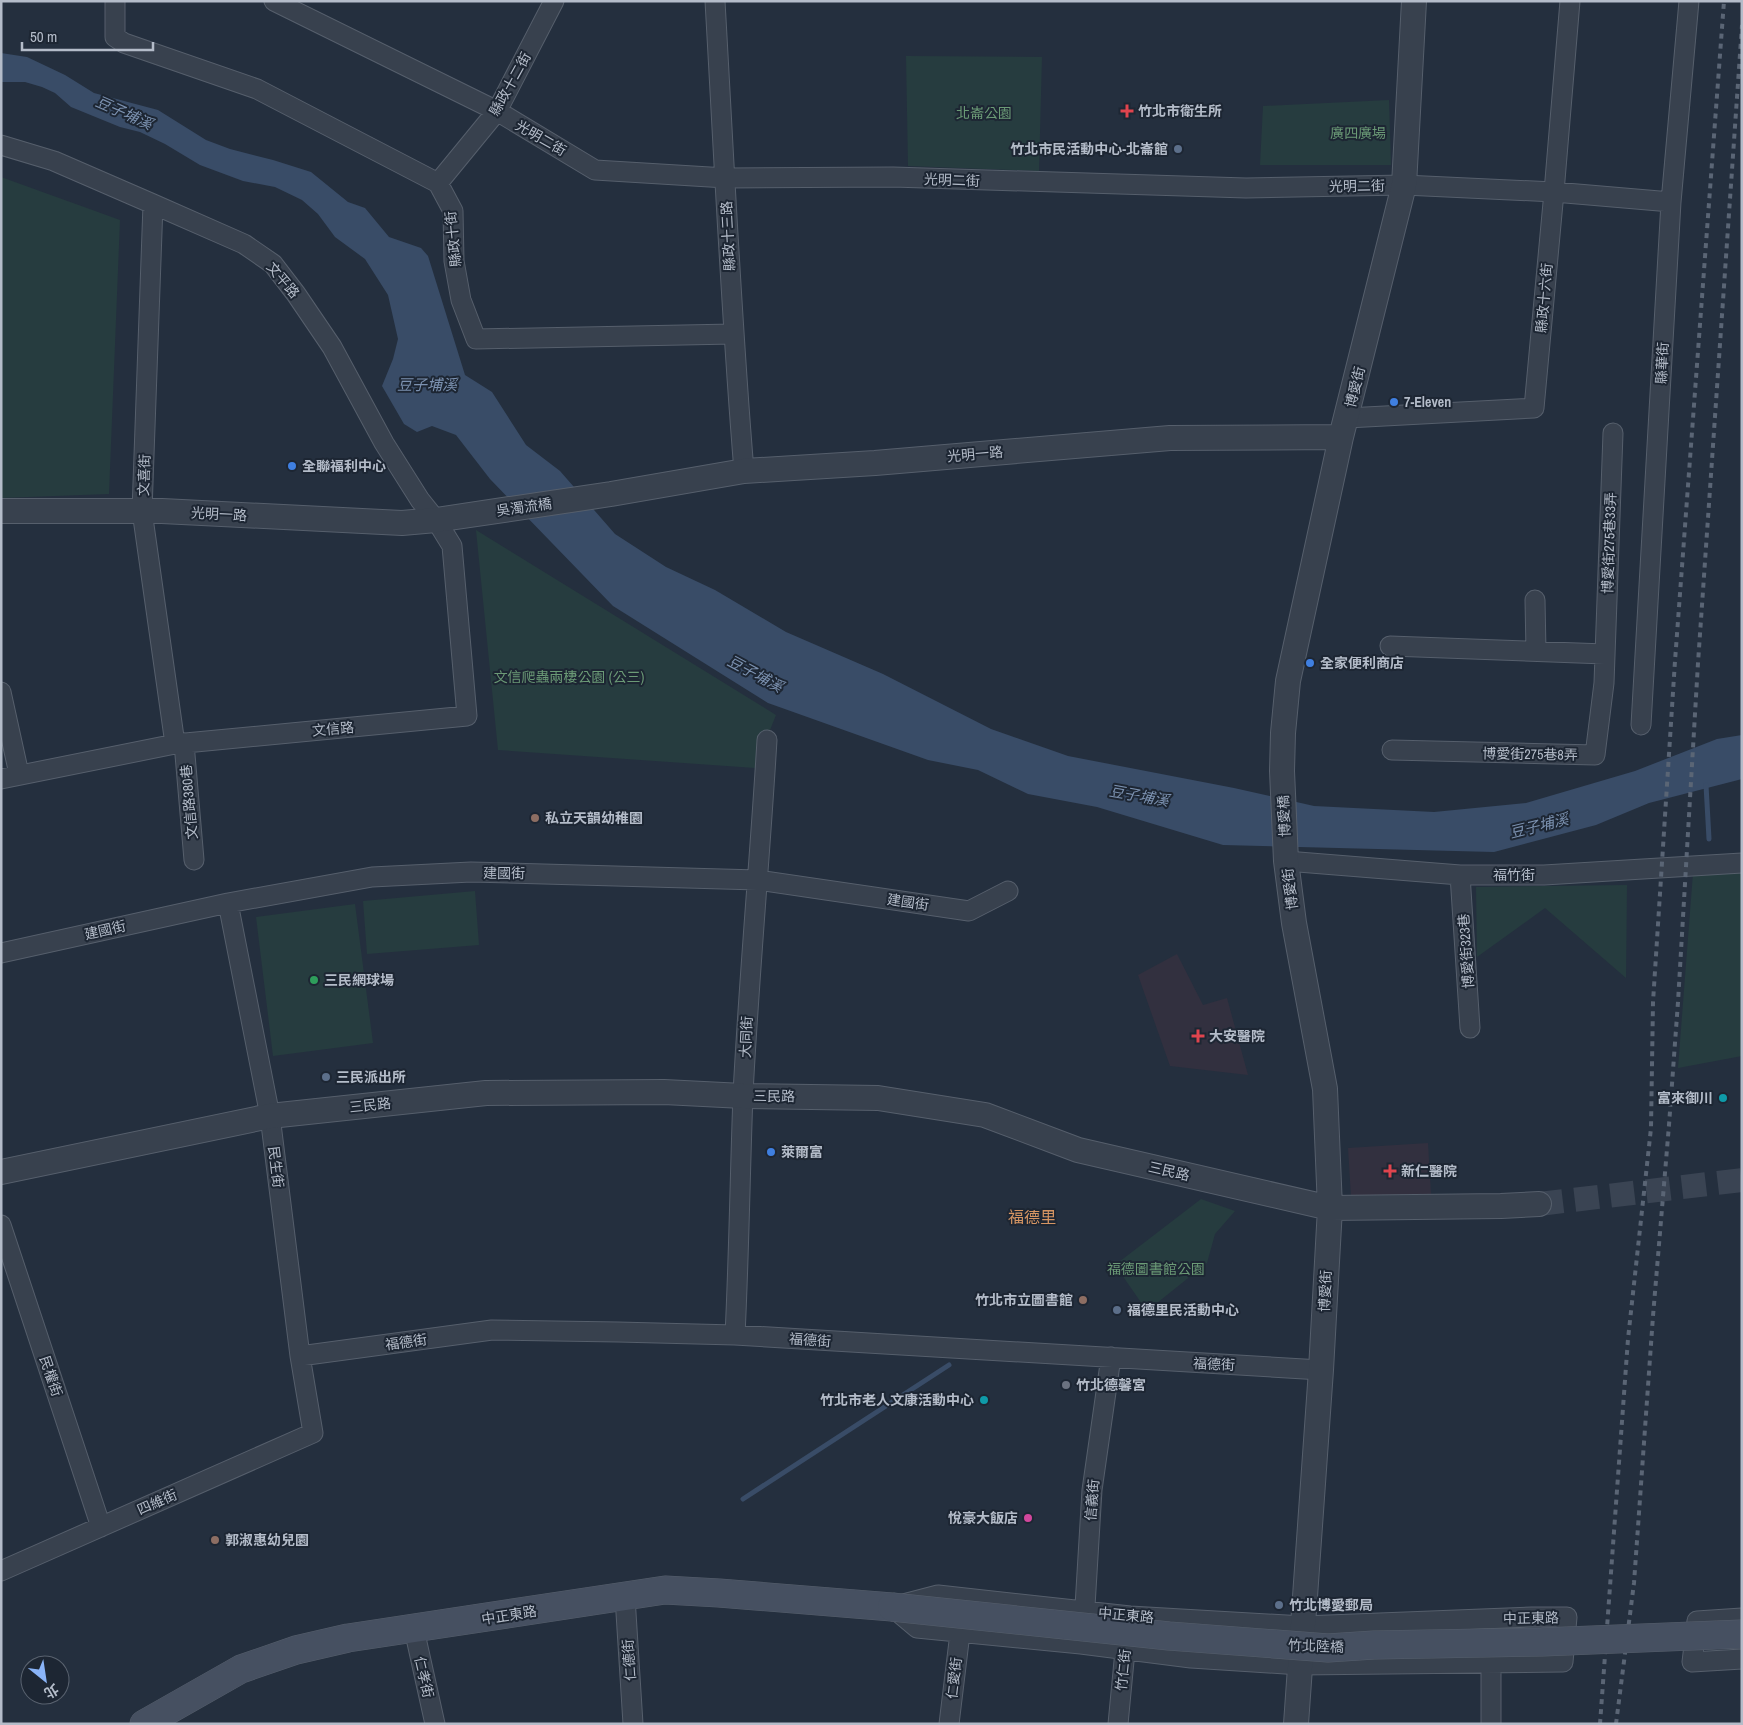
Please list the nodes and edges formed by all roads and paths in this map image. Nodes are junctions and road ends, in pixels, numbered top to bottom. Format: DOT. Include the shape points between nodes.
graph roads {
  1 [pos="115,1"];
  2 [pos="274,1"];
  3 [pos="554,1"];
  4 [pos="715,1"];
  5 [pos="1414,1"];
  6 [pos="1570,1"];
  7 [pos="1689,1"];
  8 [pos="497,112"];
  9 [pos="1,145"];
  10 [pos="726,178"];
  11 [pos="438,183"];
  12 [pos="1404,185"];
  13 [pos="1554,192"];
  14 [pos="1671,202"];
  15 [pos="153,204"];
  16 [pos="733,334"];
  17 [pos="1344,427"];
  18 [pos="1613,433"];
  19 [pos="744,471"];
  20 [pos="611,494"];
  21 [pos="1,511"];
  22 [pos="142,511"];
  23 [pos="436,520"];
  24 [pos="1535,600"];
  25 [pos="1390,646"];
  26 [pos="1536,651"];
  27 [pos="1604,654"];
  28 [pos="1604,683"];
  29 [pos="1,692"];
  30 [pos="1641,725"];
  31 [pos="767,740"];
  32 [pos="180,744"];
  33 [pos="1392,750"];
  34 [pos="1282,771"];
  35 [pos="10,776"];
  36 [pos="194,860"];
  37 [pos="1286,861"];
  38 [pos="1742,863"];
  39 [pos="1460,875"];
  40 [pos="758,880"];
  41 [pos="1008,891"];
  42 [pos="228,903"];
  43 [pos="1,953"];
  44 [pos="1470,1028"];
  45 [pos="743,1096"];
  46 [pos="270,1116"];
  47 [pos="1,1172"];
  48 [pos="1539,1204"];
  49 [pos="1330,1208"];
  50 [pos="1,1225"];
  51 [pos="735,1335"];
  52 [pos="300,1356"];
  53 [pos="1111,1357"];
  54 [pos="1321,1370"];
  55 [pos="313,1433"];
  56 [pos="101,1527"];
  57 [pos="1,1571"];
  58 [pos="625,1597"];
  59 [pos="892,1607"];
  60 [pos="1085,1611"];
  61 [pos="1130,1616"];
  62 [pos="1742,1618"];
  63 [pos="1303,1626"];
  64 [pos="414,1629"];
  65 [pos="960,1633"];
  66 [pos="1742,1634"];
  67 [pos="1082,1644"];
  68 [pos="1125,1650"];
  69 [pos="1742,1659"];
  70 [pos="1491,1663"];
  71 [pos="1300,1665"];
  72 [pos="144,1724"];
  73 [pos="435,1724"];
  74 [pos="633,1724"];
  75 [pos="948,1724"];
  76 [pos="1118,1724"];
  77 [pos="1296,1724"];
  78 [pos="1491,1724"];
  1 -- 11 [label="street" via="115,37 124,43 257,89"];
  2 -- 8 [label="street, 光明二街"];
  3 -- 8 [label="street, 縣政十二街"];
  4 -- 10 [label="street, 縣政十三路"];
  5 -- 12 [label="street, 博愛街"];
  6 -- 13 [label="street, 縣政十六街"];
  7 -- 14 [label="street, 縣華街"];
  8 -- 10 [label="street, 光明二街" via="595,170"];
  8 -- 11 [label="street, 縣政十二街"];
  9 -- 15 [label="street, 文平路" via="54,161"];
  10 -- 12 [label="street, 光明二街" via="893,178 1246,188"];
  10 -- 16 [label="street, 縣政十三路"];
  11 -- 16 [label="street, 縣政十街" via="453,211 454,261 461,300 476,339"];
  12 -- 13 [label="street, 光明二街"];
  12 -- 17 [label="street, 博愛街"];
  13 -- 14 [label="street, 光明二街"];
  13 -- 17 [label="street, 縣政十六街" via="1534,408"];
  14 -- 30 [label="street, 縣華街"];
  15 -- 22 [label="street, 文喜街"];
  15 -- 23 [label="street, 文平路" via="244,244 273,264 332,347 384,443"];
  16 -- 19 [label="street, 縣政十三路"];
  17 -- 19 [label="street, 光明一路"];
  17 -- 34 [label="street, 博愛街" via="1288,681"];
  18 -- 27 [label="street, 博愛街275巷33弄"];
  19 -- 20 [label="street, 光明一路"];
  20 -- 23 [label="street, 吳濁流橋"];
  21 -- 22 [label="street, 光明一路"];
  22 -- 23 [label="street, 光明一路" via="402,523"];
  22 -- 32 [label="street, 文喜街"];
  23 -- 32 [label="street, 文信路" via="452,546 468,716"];
  24 -- 26 [label="street"];
  25 -- 26 [label="street"];
  26 -- 27 [label="street"];
  27 -- 28 [label="street, 博愛街275巷33弄"];
  28 -- 33 [label="street, 博愛街275巷8弄" via="1595,755"];
  29 -- 35 [label="street"];
  31 -- 40 [label="street, 大同街"];
  32 -- 35 [label="street, 文信路"];
  32 -- 36 [label="street, 文信路380巷"];
  34 -- 37 [label="street, 博愛橋"];
  37 -- 39 [label="street, 福竹街"];
  37 -- 49 [label="street, 博愛街" via="1294,923 1325,1089"];
  38 -- 39 [label="street, 福竹街" via="1544,875"];
  39 -- 44 [label="street, 博愛街323巷"];
  40 -- 41 [label="street, 建國街" via="969,911"];
  40 -- 42 [label="street, 建國街" via="461,872 372,877"];
  40 -- 45 [label="street, 大同街"];
  42 -- 43 [label="street, 建國街"];
  42 -- 46 [label="street, 民生街"];
  45 -- 46 [label="street, 三民路" via="664,1092 486,1093"];
  45 -- 49 [label="street, 三民路" via="878,1098 985,1115 1078,1150"];
  45 -- 51 [label="street, 大同街"];
  46 -- 47 [label="street, 三民路"];
  46 -- 52 [label="street, 民生街"];
  48 -- 49 [label="street, 三民路"];
  49 -- 54 [label="street, 博愛街"];
  50 -- 56 [label="street, 民權街"];
  51 -- 52 [label="street, 福德街" via="492,1330"];
  51 -- 53 [label="street, 福德街"];
  52 -- 55 [label="street, 民生街"];
  53 -- 54 [label="street, 福德街"];
  53 -- 60 [label="street, 信義街" via="1092,1490"];
  54 -- 63 [label="street, 博愛街"];
  55 -- 56 [label="street, 四維街"];
  56 -- 57 [label="street, 四維街"];
  58 -- 59 [label="main road, 中正東路" via="665,1590 719,1592"];
  58 -- 64 [label="main road, 中正東路"];
  58 -- 74 [label="street, 仁德街"];
  59 -- 60 [label="street, 中正東路" via="938,1595"];
  59 -- 65 [label="street, 中正東路" via="918,1628"];
  59 -- 66 [label="main road, 竹北陸橋, bridge" via="1169,1636 1328,1648"];
  60 -- 61 [label="street, 中正東路"];
  60 -- 67 [label="street, 信義街"];
  61 -- 63 [label="street, 中正東路"];
  61 -- 68 [label="street, 竹仁街"];
  62 -- 69 [label="street" via="1697,1621 1692,1662"];
  63 -- 70 [label="street, 中正東路" via="1567,1617 1563,1662"];
  63 -- 71 [label="street, 博愛街"];
  64 -- 72 [label="main road, 中正東路" via="348,1638 296,1650 241,1669"];
  64 -- 73 [label="street, 仁孝街"];
  65 -- 67 [label="street, 中正東路"];
  65 -- 75 [label="street, 仁愛街"];
  67 -- 68 [label="street, 中正東路"];
  68 -- 71 [label="street, 中正東路"];
  68 -- 76 [label="street, 竹仁街"];
  70 -- 71 [label="street, 中正東路"];
  70 -- 78 [label="street"];
  71 -- 77 [label="street, 博愛街"];
}
